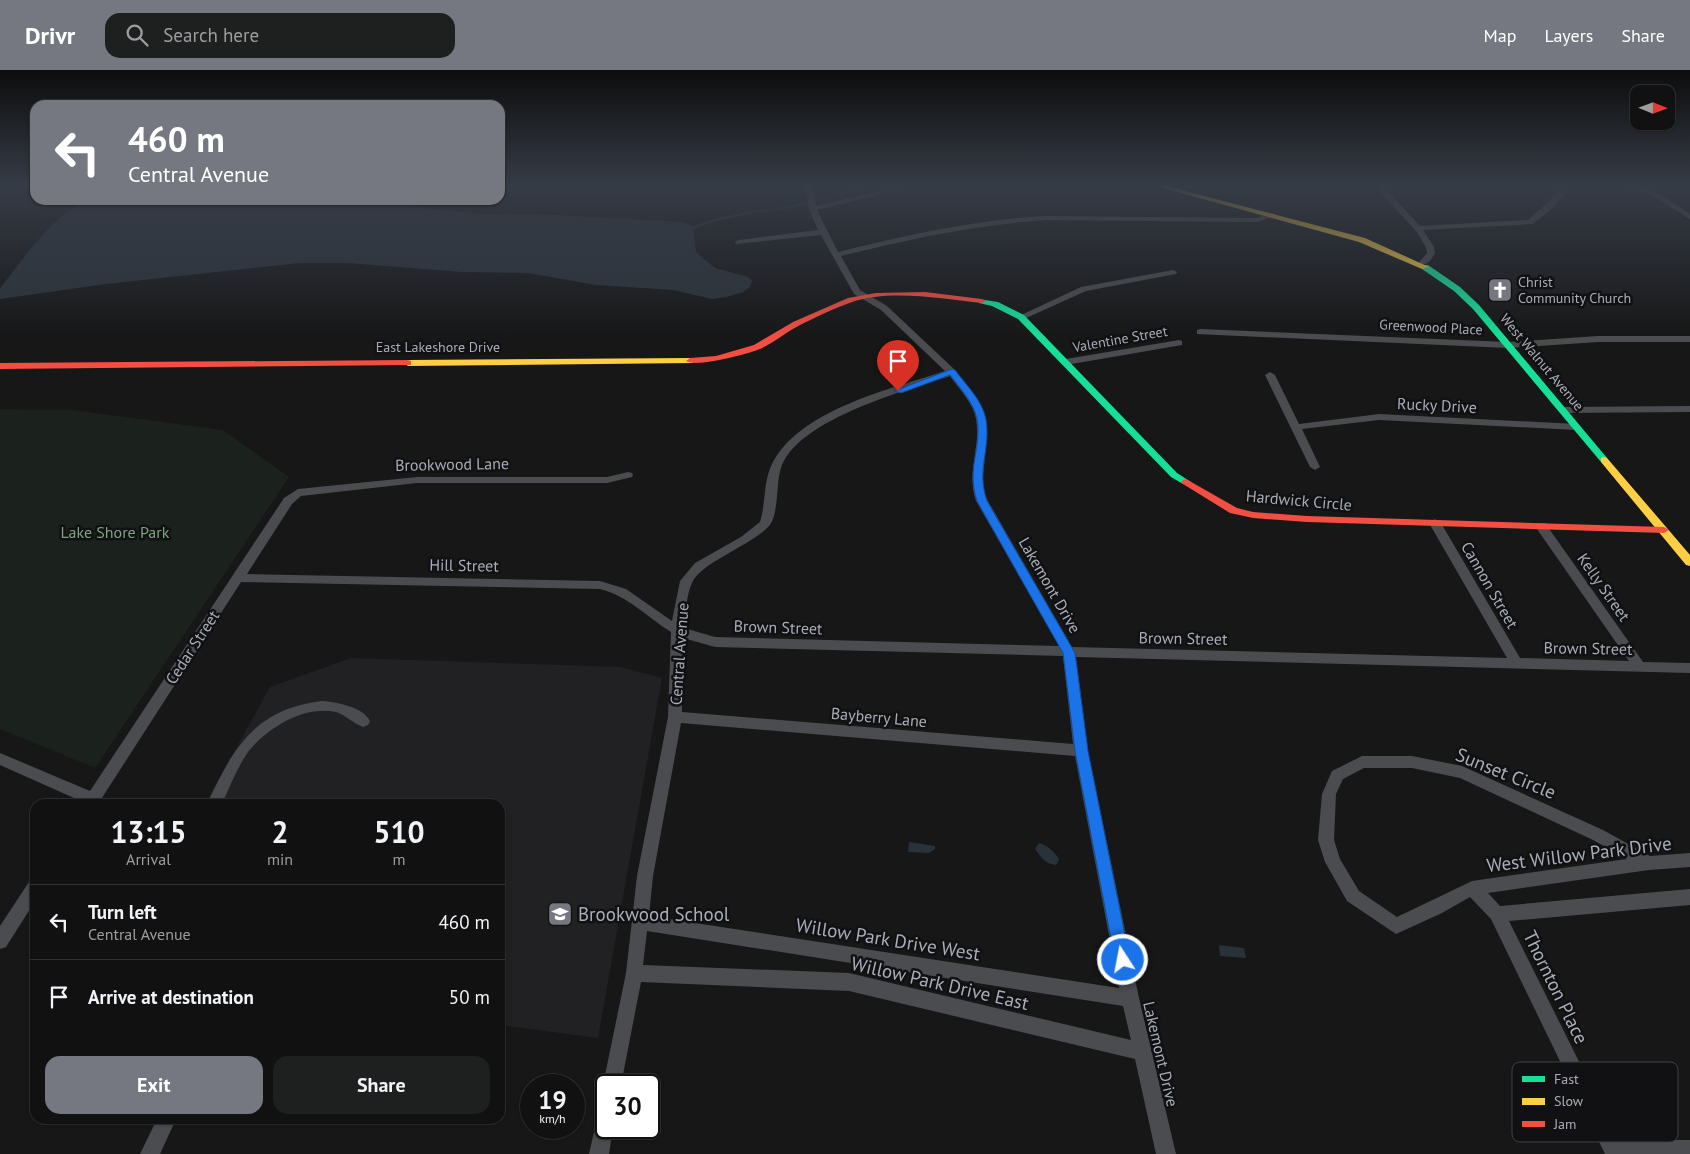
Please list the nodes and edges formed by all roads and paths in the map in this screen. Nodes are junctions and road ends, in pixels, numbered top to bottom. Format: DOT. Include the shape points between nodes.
graph roads {
  1 [pos="784,237"];
  2 [pos="825,237"];
  3 [pos="917,237"];
  4 [pos="1349,237"];
  5 [pos="1423,237"];
  6 [pos="739,242"];
  7 [pos="835,255"];
  8 [pos="1421,265"];
  9 [pos="1173,272"];
  10 [pos="863,297"];
  11 [pos="1021,317"];
  12 [pos="1200,332"];
  13 [pos="1690,339"];
  14 [pos="1179,343"];
  15 [pos="1508,345"];
  16 [pos="1066,362"];
  17 [pos="0,366"];
  18 [pos="952,372"];
  19 [pos="1270,375"];
  20 [pos="1690,409"];
  21 [pos="1562,410"];
  22 [pos="1297,426"];
  23 [pos="1576,427"];
  24 [pos="1315,467"];
  25 [pos="628,476"];
  26 [pos="298,493"];
  27 [pos="1435,523"];
  28 [pos="1541,526"];
  29 [pos="1664,530"];
  30 [pos="1690,562"];
  31 [pos="237,578"];
  32 [pos="678,630"];
  33 [pos="1069,653"];
  34 [pos="1516,664"];
  35 [pos="1640,667"];
  36 [pos="1690,668"];
  37 [pos="675,717"];
  38 [pos="363,721"];
  39 [pos="1081,751"];
  40 [pos="0,758"];
  41 [pos="85,799"];
  42 [pos="93,799"];
  43 [pos="216,799"];
  44 [pos="1690,860"];
  45 [pos="1649,863"];
  46 [pos="1472,888"];
  47 [pos="30,895"];
  48 [pos="1690,897"];
  49 [pos="1497,914"];
  50 [pos="640,922"];
  51 [pos="0,940"];
  52 [pos="634,973"];
  53 [pos="1130,998"];
  54 [pos="1144,1052"];
  55 [pos="1570,1062"];
  56 [pos="614,1074"];
  57 [pos="165,1124"];
  58 [pos="602,1139"];
  59 [pos="1609,1142"];
  60 [pos="1690,1150"];
  61 [pos="150,1154"];
  62 [pos="599,1154"];
  63 [pos="1166,1154"];
  1 -- 6 [label="street"];
  2 -- 7 [label="street, Lakemont Drive"];
  3 -- 7 [label="street"];
  4 -- 8 [label="street, West Walnut Avenue"];
  5 -- 8 [label="street" via="1431,252"];
  7 -- 10 [label="street, Lakemont Drive"];
  8 -- 15 [label="street, West Walnut Avenue" via="1466,296"];
  9 -- 11 [label="street" via="1092,286"];
  10 -- 11 [label="street, Hardwick Circle" via="944,295 995,304"];
  10 -- 17 [label="street, East Lakeshore Drive" via="796,324 757,347 696,361"];
  10 -- 18 [label="street, Lakemont Drive" via="884,308"];
  11 -- 16 [label="street, Hardwick Circle"];
  12 -- 15 [label="street, Greenwood Place"];
  13 -- 15 [label="street, Greenwood Place" via="1598,339"];
  14 -- 16 [label="street, Valentine Street"];
  15 -- 21 [label="street, West Walnut Avenue"];
  16 -- 27 [label="street, Hardwick Circle" via="1174,475 1234,511 1307,519"];
  18 -- 32 [label="street, Central Avenue" via="844,411 822,421 793,441 776,465 765,524 690,574"];
  18 -- 33 [label="street, Lakemont Drive" via="976,405 981,418 982,447 976,473 982,501"];
  19 -- 22 [label="street"];
  20 -- 21 [label="street"];
  21 -- 23 [label="street, West Walnut Avenue"];
  22 -- 23 [label="street, Rucky Drive" via="1379,417"];
  22 -- 24 [label="street"];
  23 -- 29 [label="street, West Walnut Avenue"];
  25 -- 26 [label="street, Brookwood Lane" via="607,480 417,480"];
  26 -- 31 [label="street, Cedar Street" via="288,501"];
  27 -- 28 [label="street, Hardwick Circle"];
  27 -- 34 [label="street, Cannon Street"];
  28 -- 29 [label="street, Hardwick Circle"];
  28 -- 35 [label="street, Kelly Street"];
  29 -- 30 [label="street, West Walnut Avenue"];
  31 -- 32 [label="street, Hill Street" via="600,584 623,592"];
  31 -- 42 [label="street, Cedar Street"];
  32 -- 33 [label="street, Brown Street" via="715,642"];
  32 -- 37 [label="street, Central Avenue"];
  33 -- 34 [label="street, Brown Street"];
  33 -- 39 [label="street, Lakemont Drive"];
  34 -- 35 [label="street, Brown Street"];
  35 -- 36 [label="street, Brown Street"];
  37 -- 39 [label="street, Bayberry Lane"];
  37 -- 50 [label="street, Central Avenue" via="645,876"];
  38 -- 43 [label="street" via="338,707 310,706 280,717 254,736 236,758"];
  39 -- 53 [label="street, Lakemont Drive"];
  40 -- 41 [label="street"];
  44 -- 45 [label="street, West Willow Park Drive"];
  45 -- 46 [label="street, West Willow Park Drive"];
  45 -- 46 [label="street, Sunset Circle" via="1598,835 1462,772 1412,762 1362,762 1337,776 1329,794 1326,840 1333,862 1354,896 1396,926"];
  46 -- 49 [label="street, Thornton Place"];
  47 -- 51 [label="street"];
  48 -- 49 [label="street"];
  49 -- 55 [label="street, Thornton Place"];
  50 -- 52 [label="street, Central Avenue"];
  50 -- 53 [label="street, Willow Park Drive West"];
  52 -- 54 [label="street, Willow Park Drive East" via="849,982"];
  52 -- 56 [label="street, Central Avenue"];
  53 -- 54 [label="street, Lakemont Drive"];
  54 -- 63 [label="street, Lakemont Drive"];
  57 -- 61 [label="street"];
  58 -- 62 [label="street"];
  59 -- 60 [label="street, Thornton Place" via="1613,1150"];
}
